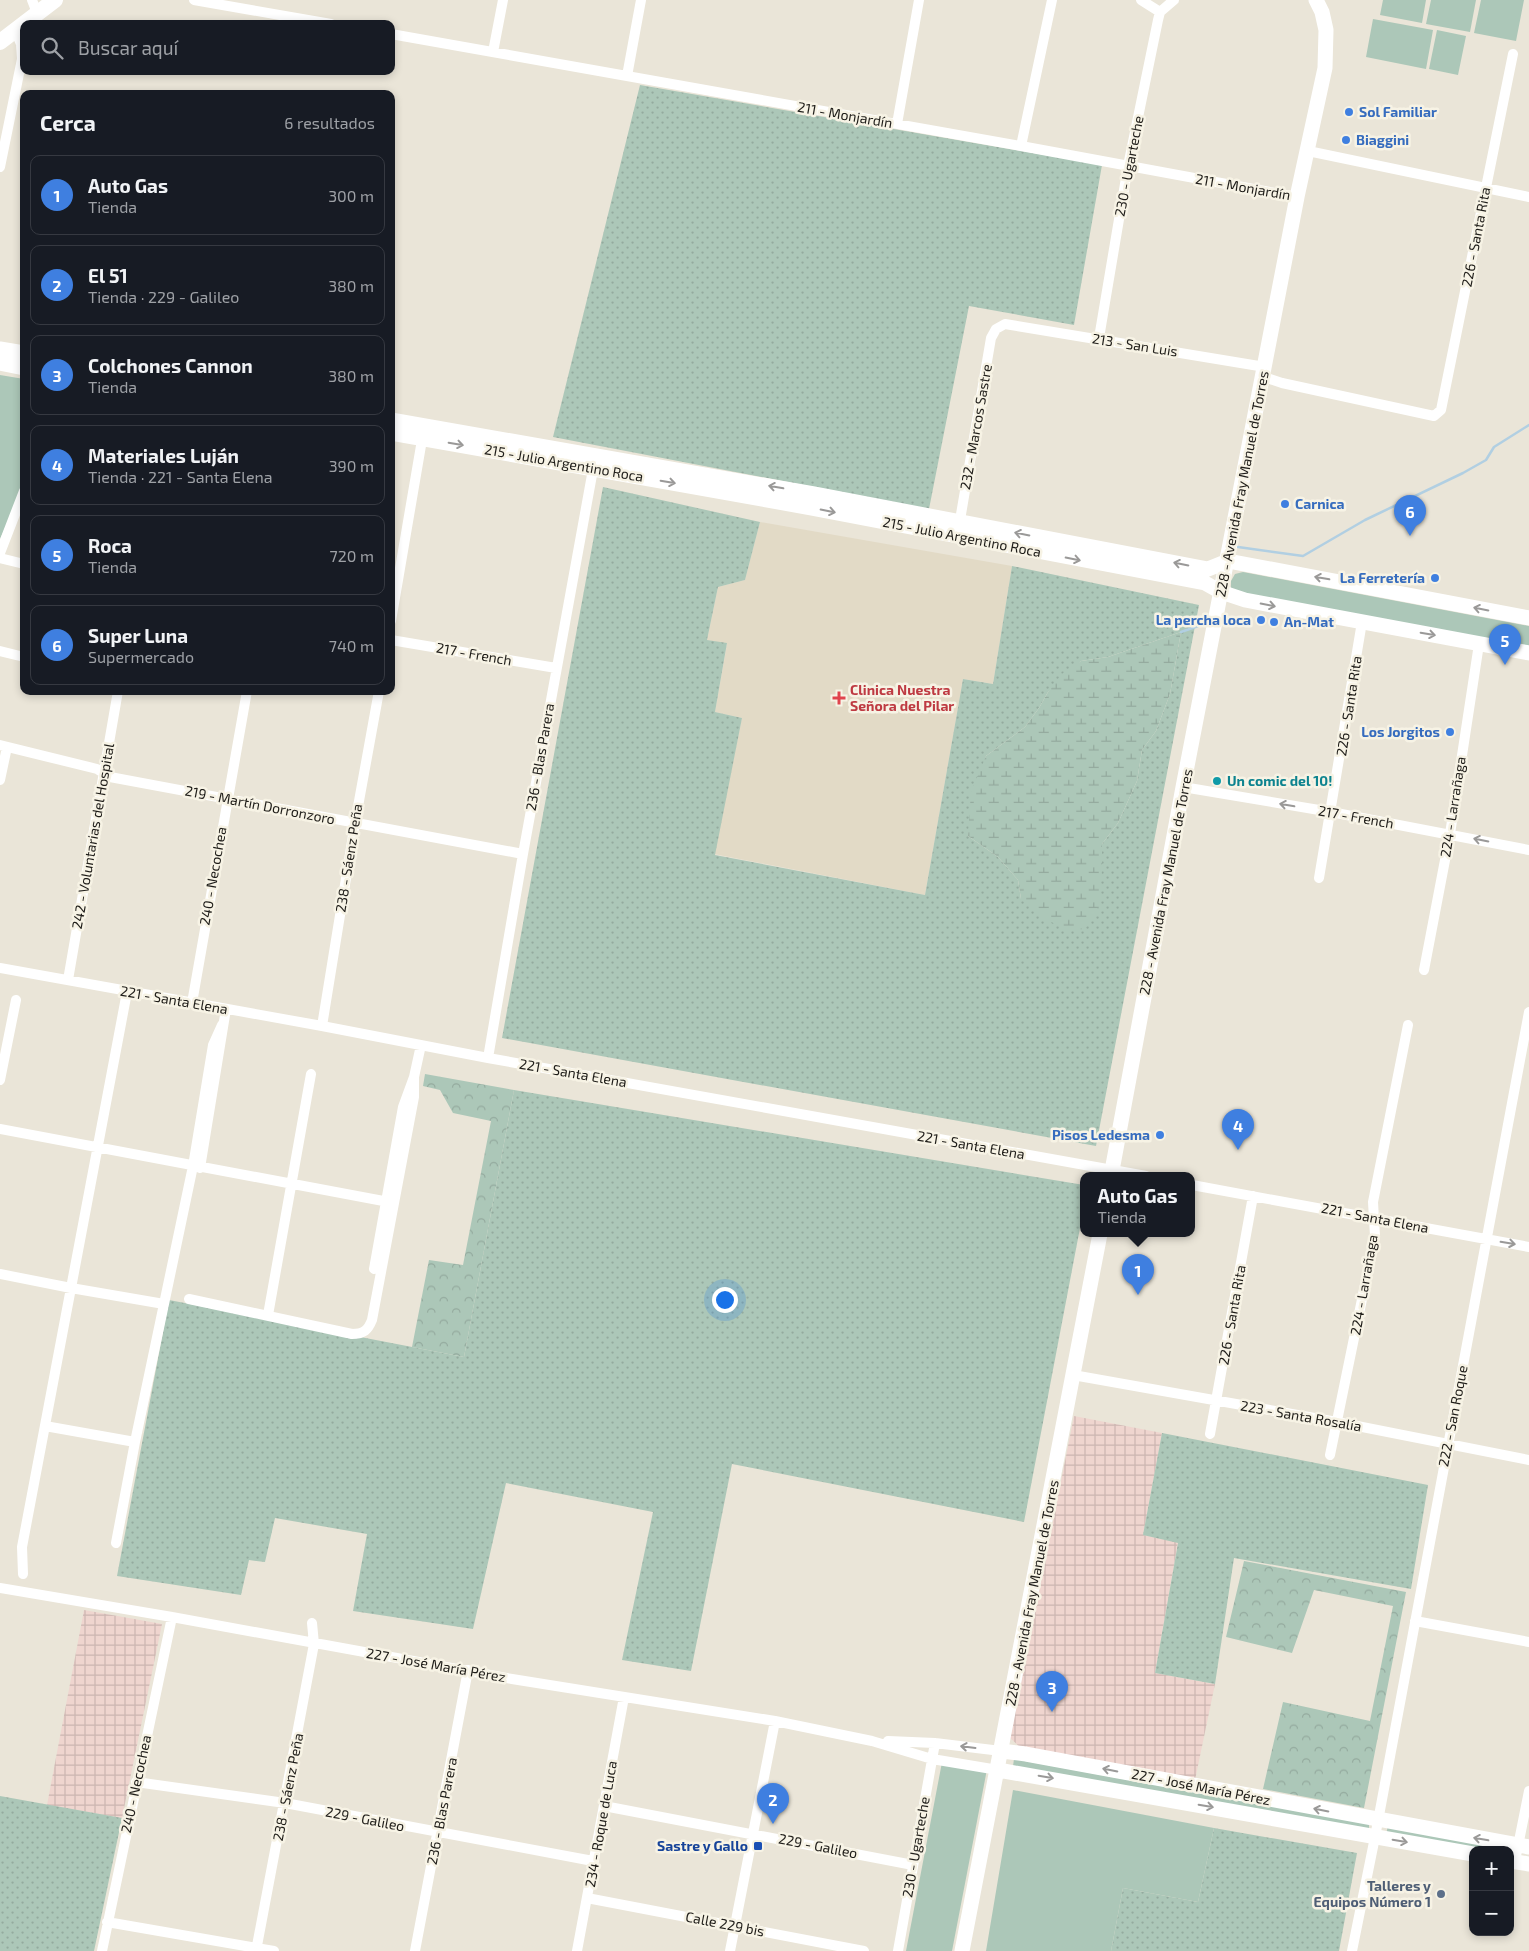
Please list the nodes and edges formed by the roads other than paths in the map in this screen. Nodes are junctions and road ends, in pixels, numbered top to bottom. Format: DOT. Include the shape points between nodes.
graph roads {
  1 [pos="55,0"];
  2 [pos="194,0"];
  3 [pos="503,0"];
  4 [pos="641,0"];
  5 [pos="919,0"];
  6 [pos="1052,0"];
  7 [pos="1141,0"];
  8 [pos="1174,0"];
  9 [pos="1316,0"];
  10 [pos="34,7"];
  11 [pos="1160,12"];
  12 [pos="23,20"];
  13 [pos="308,20"];
  14 [pos="20,24"];
  15 [pos="15,30"];
  16 [pos="395,35"];
  17 [pos="0,42"];
  18 [pos="20,42"];
  19 [pos="493,52"];
  20 [pos="1513,54"];
  21 [pos="20,68"];
  22 [pos="627,76"];
  23 [pos="896,124"];
  24 [pos="1021,146"];
  25 [pos="1308,150"];
  26 [pos="1128,166"];
  27 [pos="0,167"];
  28 [pos="1486,189"];
  29 [pos="1298,197"];
  30 [pos="1529,197"];
  31 [pos="1004,324"];
  32 [pos="1099,338"];
  33 [pos="0,349"];
  34 [pos="20,352"];
  35 [pos="0,363"];
  36 [pos="20,367"];
  37 [pos="1265,372"];
  38 [pos="1434,416"];
  39 [pos="395,422"];
  40 [pos="395,432"];
  41 [pos="423,432"];
  42 [pos="595,462"];
  43 [pos="20,501"];
  44 [pos="958,530"];
  45 [pos="0,553"];
  46 [pos="0,558"];
  47 [pos="1228,562"];
  48 [pos="20,563"];
  49 [pos="1221,592"];
  50 [pos="395,597"];
  51 [pos="1529,618"];
  52 [pos="1362,622"];
  53 [pos="395,641"];
  54 [pos="1479,644"];
  55 [pos="0,651"];
  56 [pos="1529,653"];
  57 [pos="20,656"];
  58 [pos="556,668"];
  59 [pos="117,695"];
  60 [pos="245,695"];
  61 [pos="378,695"];
  62 [pos="3,746"];
  63 [pos="104,773"];
  64 [pos="0,780"];
  65 [pos="1184,787"];
  66 [pos="226,799"];
  67 [pos="1331,812"];
  68 [pos="354,823"];
  69 [pos="1450,834"];
  70 [pos="1529,850"];
  71 [pos="523,854"];
  72 [pos="1319,878"];
  73 [pos="0,968"];
  74 [pos="1424,970"];
  75 [pos="68,980"];
  76 [pos="127,992"];
  77 [pos="16,1000"];
  78 [pos="192,1003"];
  79 [pos="226,1009"];
  80 [pos="1529,1012"];
  81 [pos="1528,1024"];
  82 [pos="1408,1025"];
  83 [pos="322,1026"];
  84 [pos="421,1045"];
  85 [pos="488,1058"];
  86 [pos="312,1074"];
  87 [pos="0,1080"];
  88 [pos="0,1130"];
  89 [pos="97,1148"];
  90 [pos="196,1167"];
  91 [pos="1106,1172"];
  92 [pos="1111,1172"];
  93 [pos="292,1184"];
  94 [pos="1195,1186"];
  95 [pos="1253,1196"];
  96 [pos="390,1202"];
  97 [pos="1374,1218"];
  98 [pos="1099,1237"];
  99 [pos="1486,1239"];
  100 [pos="1529,1246"];
  101 [pos="0,1274"];
  102 [pos="71,1288"];
  103 [pos="189,1300"];
  104 [pos="164,1304"];
  105 [pos="268,1315"];
  106 [pos="1073,1375"];
  107 [pos="1217,1401"];
  108 [pos="1337,1422"];
  109 [pos="45,1426"];
  110 [pos="1210,1434"];
  111 [pos="135,1442"];
  112 [pos="1448,1445"];
  113 [pos="1330,1455"];
  114 [pos="1529,1460"];
  115 [pos="116,1543"];
  116 [pos="23,1574"];
  117 [pos="0,1588"];
  118 [pos="172,1617"];
  119 [pos="1415,1622"];
  120 [pos="312,1623"];
  121 [pos="1529,1642"];
  122 [pos="314,1644"];
  123 [pos="468,1670"];
  124 [pos="624,1697"];
  125 [pos="775,1722"];
  126 [pos="872,1741"];
  127 [pos="935,1743"];
  128 [pos="1001,1751"];
  129 [pos="932,1759"];
  130 [pos="998,1770"];
  131 [pos="136,1782"];
  132 [pos="1529,1791"];
  133 [pos="285,1804"];
  134 [pos="604,1806"];
  135 [pos="1378,1820"];
  136 [pos="438,1832"];
  137 [pos="753,1834"];
  138 [pos="1375,1837"];
  139 [pos="1523,1846"];
  140 [pos="1469,1853"];
  141 [pos="593,1861"];
  142 [pos="1518,1862"];
  143 [pos="913,1865"];
  144 [pos="587,1898"];
  145 [pos="107,1922"];
  146 [pos="735,1926"];
  147 [pos="257,1950"];
  148 [pos="102,1951"];
  149 [pos="274,1951"];
  150 [pos="415,1951"];
  151 [pos="577,1951"];
  152 [pos="730,1951"];
  153 [pos="864,1951"];
  154 [pos="898,1951"];
  155 [pos="962,1951"];
  156 [pos="1352,1951"];
  1 -- 10 [label="main road"];
  2 -- 13 [label="street"];
  3 -- 19 [label="street"];
  4 -- 22 [label="street"];
  5 -- 23 [label="street"];
  6 -- 24 [label="street"];
  7 -- 11 [label="street"];
  8 -- 11 [label="street"];
  9 -- 25 [label="street, 228 - Avenida Fray Manuel de Torres" via="1326,30 1327,54"];
  10 -- 12 [label="main road"];
  11 -- 26 [label="street, 230 - Ugarteche"];
  14 -- 15 [label="main road"];
  15 -- 17 [label="main road"];
  15 -- 18 [label="street"];
  16 -- 19 [label="street, 211 - Monjardín"];
  19 -- 22 [label="street, 211 - Monjardín"];
  20 -- 28 [label="street, 226 - Santa Rita"];
  21 -- 27 [label="street"];
  22 -- 23 [label="street, 211 - Monjardín"];
  23 -- 24 [label="street, 211 - Monjardín"];
  24 -- 26 [label="street, 211 - Monjardín"];
  25 -- 28 [label="street"];
  25 -- 29 [label="street, 228 - Avenida Fray Manuel de Torres"];
  26 -- 29 [label="street, 211 - Monjardín"];
  26 -- 32 [label="street, 230 - Ugarteche"];
  28 -- 30 [label="street"];
  28 -- 38 [label="street, 226 - Santa Rita" via="1442,410"];
  29 -- 37 [label="street, 228 - Avenida Fray Manuel de Torres"];
  31 -- 32 [label="street, 213 - San Luis"];
  31 -- 44 [label="street, 232 - Marcos Sastre" via="991,338"];
  32 -- 37 [label="street, 213 - San Luis"];
  33 -- 34 [label="street"];
  35 -- 36 [label="street"];
  37 -- 38 [label="street, 213 - San Luis" via="1282,383"];
  37 -- 47 [label="street, 228 - Avenida Fray Manuel de Torres"];
  39 -- 41 [label="street, 215 - Julio Argentino Roca"];
  40 -- 41 [label="street, 215 - Julio Argentino Roca"];
  41 -- 42 [label="street, 215 - Julio Argentino Roca"];
  41 -- 50 [label="street"];
  42 -- 44 [label="street, 215 - Julio Argentino Roca" via="814,494"];
  42 -- 58 [label="street, 236 - Blas Parera"];
  43 -- 45 [label="street"];
  47 -- 44 [label="street, 215 - Julio Argentino Roca, one-way" via="1208,569"];
  44 -- 49 [label="street, 215 - Julio Argentino Roca, one-way" via="1205,583"];
  46 -- 48 [label="street"];
  47 -- 49 [label="street, 228 - Avenida Fray Manuel de Torres"];
  51 -- 47 [label="street, 215 - Julio Argentino Roca, one-way"];
  49 -- 52 [label="street, 215 - Julio Argentino Roca, one-way" via="1245,600"];
  49 -- 65 [label="street, 228 - Avenida Fray Manuel de Torres"];
  52 -- 54 [label="street, 215 - Julio Argentino Roca, one-way"];
  52 -- 67 [label="street, 226 - Santa Rita"];
  53 -- 58 [label="street, 217 - French"];
  54 -- 56 [label="street, 215 - Julio Argentino Roca"];
  54 -- 69 [label="street, 224 - Larrañaga"];
  55 -- 57 [label="street"];
  58 -- 71 [label="street, 236 - Blas Parera"];
  59 -- 63 [label="street, 242 - Voluntarias del Hospital"];
  60 -- 66 [label="street, 240 - Necochea"];
  61 -- 68 [label="street, 238 - Sáenz Peña"];
  62 -- 63 [label="street, 219 - Martín Dorronzoro"];
  62 -- 64 [label="street"];
  63 -- 66 [label="street, 219 - Martín Dorronzoro" via="110,777"];
  63 -- 75 [label="street, 242 - Voluntarias del Hospital"];
  67 -- 65 [label="street, 217 - French, one-way"];
  65 -- 92 [label="street, 228 - Avenida Fray Manuel de Torres"];
  66 -- 68 [label="street, 219 - Martín Dorronzoro"];
  66 -- 78 [label="street, 240 - Necochea"];
  67 -- 69 [label="street, 217 - French"];
  67 -- 72 [label="street, 226 - Santa Rita"];
  68 -- 71 [label="street, 219 - Martín Dorronzoro"];
  68 -- 83 [label="street, 238 - Sáenz Peña"];
  70 -- 69 [label="street, 217 - French, one-way"];
  69 -- 74 [label="street, 224 - Larrañaga"];
  71 -- 85 [label="street, 236 - Blas Parera"];
  73 -- 75 [label="street, 221 - Santa Elena"];
  75 -- 76 [label="street, 221 - Santa Elena"];
  76 -- 78 [label="street, 221 - Santa Elena"];
  76 -- 89 [label="street"];
  77 -- 87 [label="street"];
  78 -- 79 [label="street, 221 - Santa Elena"];
  79 -- 83 [label="street, 221 - Santa Elena"];
  79 -- 90 [label="street" via="213,1045"];
  80 -- 81 [label="street, 222 - San Roque"];
  81 -- 99 [label="street, 222 - San Roque"];
  82 -- 97 [label="street, 224 - Larrañaga" via="1373,1202"];
  83 -- 84 [label="street, 221 - Santa Elena"];
  84 -- 85 [label="street, 221 - Santa Elena"];
  84 -- 96 [label="street" via="403,1107"];
  85 -- 91 [label="street, 221 - Santa Elena"];
  86 -- 93 [label="street"];
  88 -- 89 [label="street"];
  89 -- 90 [label="street"];
  89 -- 102 [label="street"];
  90 -- 93 [label="street"];
  90 -- 104 [label="street"];
  93 -- 96 [label="street"];
  93 -- 105 [label="street"];
  94 -- 95 [label="street, 221 - Santa Elena"];
  95 -- 97 [label="street, 221 - Santa Elena"];
  95 -- 107 [label="street, 226 - Santa Rita"];
  96 -- 105 [label="street" via="361,1327 352,1334"];
  97 -- 99 [label="street, 221 - Santa Elena"];
  97 -- 108 [label="street, 224 - Larrañaga" via="1375,1236"];
  98 -- 106 [label="street, 228 - Avenida Fray Manuel de Torres"];
  99 -- 100 [label="street, 221 - Santa Elena, one-way"];
  99 -- 112 [label="street, 222 - San Roque"];
  101 -- 102 [label="street"];
  102 -- 104 [label="street"];
  102 -- 109 [label="street"];
  103 -- 105 [label="street"];
  104 -- 111 [label="street"];
  106 -- 107 [label="street, 223 - Santa Rosalía"];
  106 -- 128 [label="street, 228 - Avenida Fray Manuel de Torres"];
  107 -- 108 [label="street, 223 - Santa Rosalía"];
  107 -- 110 [label="street, 226 - Santa Rita"];
  108 -- 112 [label="street, 223 - Santa Rosalía"];
  108 -- 113 [label="street, 224 - Larrañaga"];
  109 -- 111 [label="street"];
  109 -- 116 [label="street" via="22,1547"];
  111 -- 115 [label="street"];
  112 -- 114 [label="street, 223 - Santa Rosalía"];
  112 -- 119 [label="street, 222 - San Roque"];
  117 -- 118 [label="street, 227 - José María Pérez"];
  118 -- 122 [label="street, 227 - José María Pérez"];
  118 -- 131 [label="street, 240 - Necochea"];
  119 -- 121 [label="street"];
  119 -- 135 [label="street, 222 - San Roque"];
  120 -- 122 [label="street, 238 - Sáenz Peña"];
  122 -- 123 [label="street, 227 - José María Pérez"];
  122 -- 133 [label="street, 238 - Sáenz Peña"];
  123 -- 124 [label="street, 227 - José María Pérez"];
  123 -- 136 [label="street, 236 - Blas Parera"];
  124 -- 125 [label="street, 227 - José María Pérez"];
  124 -- 134 [label="street, 234 - Roque de Luca"];
  125 -- 126 [label="street, 227 - José María Pérez"];
  125 -- 137 [label="street"];
  126 -- 127 [label="street, 227 - José María Pérez"];
  126 -- 129 [label="street, 227 - José María Pérez"];
  128 -- 127 [label="street, 227 - José María Pérez, one-way"];
  127 -- 129 [label="street, 230 - Ugarteche"];
  128 -- 130 [label="street, 228 - Avenida Fray Manuel de Torres"];
  135 -- 128 [label="street, 227 - José María Pérez, one-way"];
  129 -- 130 [label="street, 227 - José María Pérez"];
  129 -- 143 [label="street, 230 - Ugarteche"];
  130 -- 138 [label="street, 227 - José María Pérez, one-way"];
  130 -- 155 [label="street, 228 - Avenida Fray Manuel de Torres"];
  131 -- 133 [label="street, 229 - Galileo"];
  131 -- 145 [label="street, 240 - Necochea"];
  132 -- 139 [label="street"];
  133 -- 136 [label="street, 229 - Galileo"];
  133 -- 147 [label="street, 238 - Sáenz Peña"];
  134 -- 137 [label="street, 229 - Galileo"];
  134 -- 141 [label="street, 234 - Roque de Luca"];
  135 -- 138 [label="street, 222 - San Roque"];
  139 -- 135 [label="street, 227 - José María Pérez, one-way"];
  136 -- 141 [label="street, 229 - Galileo"];
  136 -- 150 [label="street, 236 - Blas Parera"];
  137 -- 143 [label="street, 229 - Galileo"];
  137 -- 146 [label="street"];
  138 -- 140 [label="street, 227 - José María Pérez, one-way"];
  138 -- 156 [label="street"];
  139 -- 142 [label="street"];
  141 -- 144 [label="street, 234 - Roque de Luca"];
  143 -- 154 [label="street, 230 - Ugarteche"];
  144 -- 146 [label="street, Calle 229 bis"];
  144 -- 151 [label="street, 234 - Roque de Luca"];
  145 -- 147 [label="street"];
  145 -- 148 [label="street, 240 - Necochea"];
  146 -- 152 [label="street"];
  146 -- 153 [label="street, Calle 229 bis"];
  147 -- 149 [label="street"];
}
